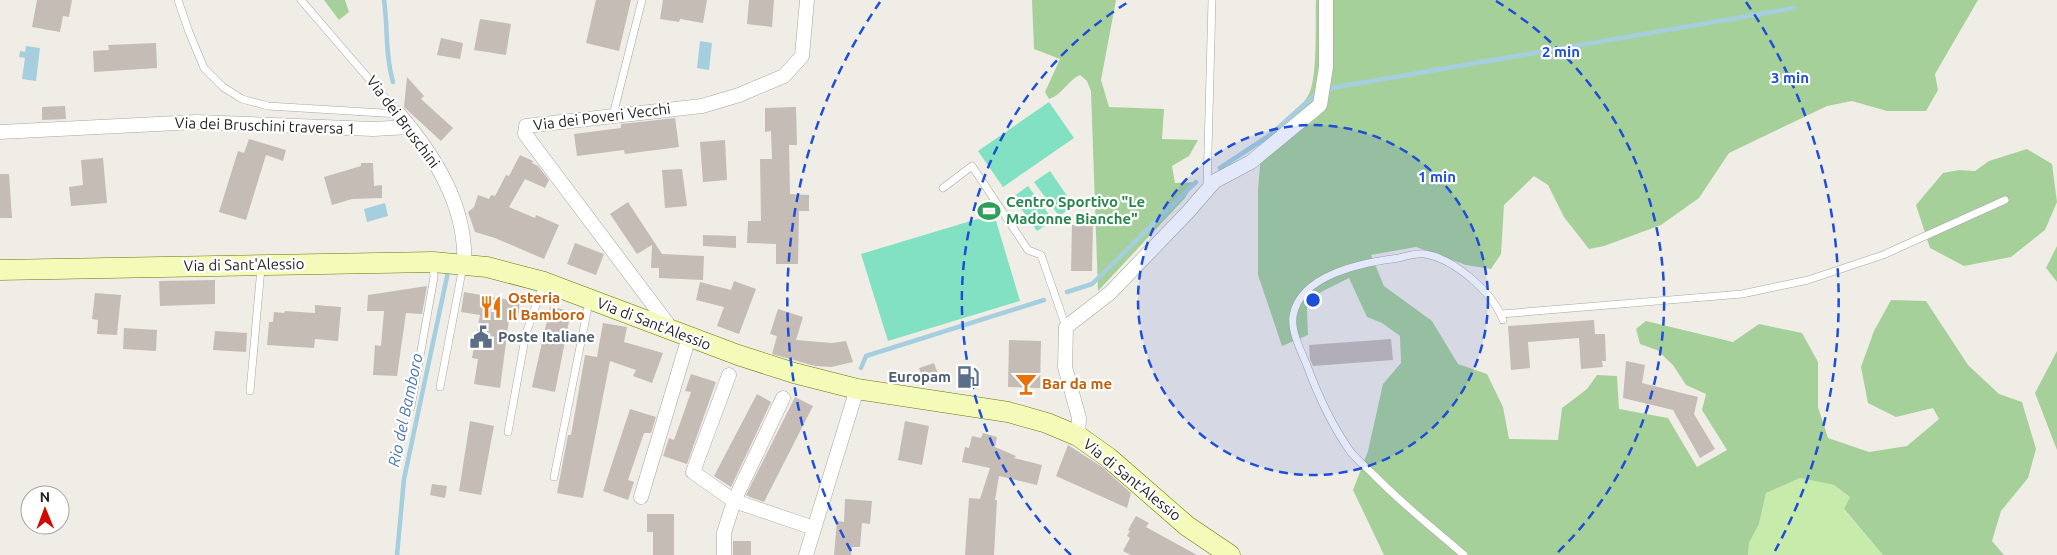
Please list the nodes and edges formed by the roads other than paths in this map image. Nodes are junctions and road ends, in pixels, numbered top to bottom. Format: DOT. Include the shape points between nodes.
graph roads {
  1 [pos="178,0"];
  2 [pos="301,0"];
  3 [pos="642,0"];
  4 [pos="807,0"];
  5 [pos="1212,0"];
  6 [pos="1326,0"];
  7 [pos="399,114"];
  8 [pos="613,115"];
  9 [pos="410,127"];
  10 [pos="0,132"];
  11 [pos="943,188"];
  12 [pos="1207,189"];
  13 [pos="2005,200"];
  14 [pos="433,262"];
  15 [pos="464,264"];
  16 [pos="262,265"];
  17 [pos="0,270"];
  18 [pos="544,282"];
  19 [pos="590,299"];
  20 [pos="1066,327"];
  21 [pos="681,334"];
  22 [pos="729,375"];
  23 [pos="440,386"];
  24 [pos="857,389"];
  25 [pos="250,391"];
  26 [pos="783,398"];
  27 [pos="412,407"];
  28 [pos="508,432"];
  29 [pos="1078,436"];
  30 [pos="554,477"];
  31 [pos="641,497"];
  32 [pos="734,501"];
  33 [pos="814,528"];
  34 [pos="1223,553"];
  35 [pos="724,555"];
  36 [pos="806,555"];
  37 [pos="1464,555"];
  1 -- 7 [label="lane" via="204,68 223,87 242,99 268,106"];
  2 -- 7 [label="lane, Via dei Bruschini"];
  3 -- 8 [label="lane"];
  4 -- 8 [label="street, Via dei Poveri Vecchi" via="802,56 784,76 702,106"];
  5 -- 12 [label="lane"];
  6 -- 12 [label="street" via="1326,67 1320,105 1251,162 1214,181"];
  7 -- 9 [label="street, Via dei Bruschini"];
  8 -- 21 [label="street, Via dei Poveri Vecchi" via="533,124 526,126 525,134"];
  9 -- 10 [label="street, Via dei Bruschini traversa 1" via="373,129 197,122"];
  9 -- 15 [label="street, Via dei Bruschini" via="438,167 458,212"];
  11 -- 20 [label="lane" via="972,166 1028,250 1041,255"];
  12 -- 20 [label="street" via="1110,293"];
  13 -- 37 [label="lane" via="1883,255 1808,280 1742,294 1502,317 1484,289 1455,267 1425,254 1354,266 1320,280 1301,298 1293,316 1296,338 1331,420 1351,452 1389,491"];
  14 -- 15 [label="street, Via di Sant'Alessio"];
  14 -- 16 [label="street, Via di Sant'Alessio"];
  14 -- 27 [label="lane" via="434,277"];
  15 -- 18 [label="street, Via di Sant'Alessio"];
  15 -- 23 [label="lane"];
  16 -- 17 [label="street, Via di Sant'Alessio"];
  16 -- 25 [label="lane"];
  18 -- 19 [label="street, Via di Sant'Alessio"];
  18 -- 28 [label="lane" via="526,333"];
  19 -- 21 [label="street, Via di Sant'Alessio"];
  19 -- 30 [label="lane"];
  20 -- 29 [label="street" via="1065,367 1079,418"];
  21 -- 24 [label="street, Via di Sant'Alessio" via="794,372"];
  21 -- 31 [label="street"];
  22 -- 32 [label="street" via="693,472"];
  24 -- 29 [label="street, Via di Sant'Alessio" via="1008,412"];
  24 -- 33 [label="street"];
  26 -- 32 [label="street"];
  29 -- 34 [label="street, Via di Sant'Alessio"];
  32 -- 33 [label="street"];
  32 -- 35 [label="street" via="724,533"];
  33 -- 36 [label="street"];
}
